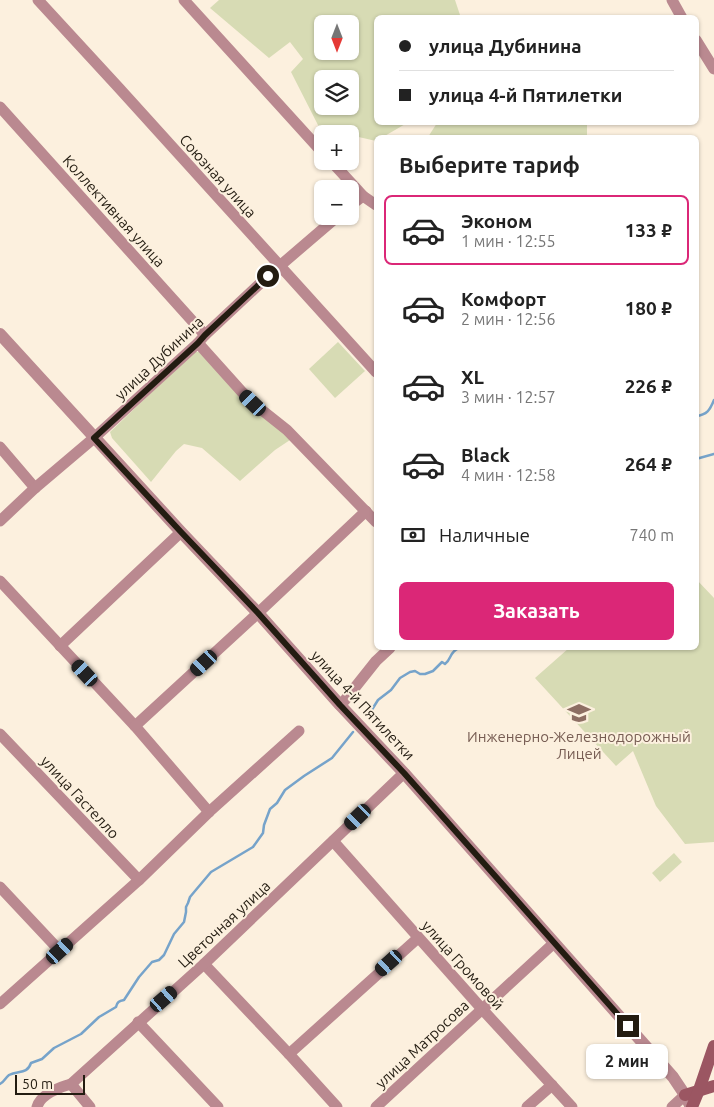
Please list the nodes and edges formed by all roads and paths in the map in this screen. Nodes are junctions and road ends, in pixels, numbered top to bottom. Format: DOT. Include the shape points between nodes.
graph roads {
  1 [pos="38,0"];
  2 [pos="184,0"];
  3 [pos="672,0"];
  4 [pos="680,15"];
  5 [pos="699,45"];
  6 [pos="714,69"];
  7 [pos="1,110"];
  8 [pos="314,143"];
  9 [pos="339,170"];
  10 [pos="362,196"];
  11 [pos="359,198"];
  12 [pos="374,204"];
  13 [pos="327,225"];
  14 [pos="279,266"];
  15 [pos="0,334"];
  16 [pos="202,339"];
  17 [pos="374,370"];
  18 [pos="94,438"];
  19 [pos="0,447"];
  20 [pos="35,488"];
  21 [pos="366,510"];
  22 [pos="374,520"];
  23 [pos="0,522"];
  24 [pos="181,532"];
  25 [pos="0,582"];
  26 [pos="258,613"];
  27 [pos="60,646"];
  28 [pos="388,650"];
  29 [pos="340,705"];
  30 [pos="135,726"];
  31 [pos="300,731"];
  32 [pos="0,734"];
  33 [pos="404,773"];
  34 [pos="209,812"];
  35 [pos="333,841"];
  36 [pos="139,880"];
  37 [pos="0,887"];
  38 [pos="418,938"];
  39 [pos="554,943"];
  40 [pos="60,951"];
  41 [pos="204,964"];
  42 [pos="0,1004"];
  43 [pos="482,1009"];
  44 [pos="138,1022"];
  45 [pos="714,1046"];
  46 [pos="289,1054"];
  47 [pos="70,1084"];
  48 [pos="552,1085"];
  49 [pos="714,1086"];
  50 [pos="699,1090"];
  51 [pos="685,1094"];
  52 [pos="38,1107"];
  53 [pos="90,1107"];
  54 [pos="218,1107"];
  55 [pos="337,1107"];
  56 [pos="376,1107"];
  57 [pos="527,1107"];
  58 [pos="572,1107"];
  59 [pos="672,1107"];
  60 [pos="692,1107"];
  1 -- 14 [label="street, Союзная улица"];
  2 -- 8 [label="street"];
  3 -- 4 [label="street"];
  5 -- 6 [label="street"];
  7 -- 16 [label="street, Коллективная улица"];
  9 -- 10 [label="street"];
  10 -- 11 [label="street"];
  10 -- 12 [label="street"];
  13 -- 14 [label="street, улица Дубинина"];
  14 -- 16 [label="street, улица Дубинина"];
  14 -- 17 [label="street, Союзная улица"];
  15 -- 18 [label="street, улица 4-й Пятилетки"];
  16 -- 18 [label="street, улица Дубинина"];
  16 -- 21 [label="street, Коллективная улица" via="242,392 287,430"];
  18 -- 20 [label="street, улица Дубинина"];
  18 -- 24 [label="street, улица 4-й Пятилетки"];
  19 -- 20 [label="street"];
  20 -- 23 [label="street, улица Дубинина"];
  21 -- 22 [label="street, Коллективная улица"];
  21 -- 26 [label="street"];
  24 -- 26 [label="street, улица 4-й Пятилетки"];
  24 -- 27 [label="street"];
  25 -- 27 [label="street"];
  26 -- 29 [label="street, улица 4-й Пятилетки"];
  26 -- 30 [label="street"];
  27 -- 30 [label="street"];
  28 -- 29 [label="street"];
  29 -- 33 [label="street, улица 4-й Пятилетки"];
  30 -- 34 [label="street"];
  31 -- 34 [label="street"];
  32 -- 36 [label="street, улица Гастелло"];
  33 -- 35 [label="street, Цветочная улица"];
  33 -- 39 [label="street, улица 4-й Пятилетки"];
  34 -- 36 [label="street"];
  35 -- 38 [label="street, улица Громовой"];
  35 -- 41 [label="street, Цветочная улица"];
  36 -- 40 [label="street"];
  37 -- 40 [label="street"];
  38 -- 43 [label="street, улица Громовой"];
  38 -- 46 [label="street"];
  39 -- 43 [label="street, улица Матросова"];
  39 -- 51 [label="street, улица 4-й Пятилетки"];
  40 -- 42 [label="street"];
  41 -- 44 [label="street, Цветочная улица"];
  41 -- 46 [label="street"];
  43 -- 48 [label="street, улица Громовой"];
  43 -- 56 [label="street, улица Матросова"];
  44 -- 47 [label="street, Цветочная улица"];
  44 -- 54 [label="street"];
  45 -- 50 [label="main road"];
  46 -- 55 [label="street"];
  47 -- 52 [label="street, Цветочная улица" via="56,1088 38,1102"];
  47 -- 53 [label="street"];
  48 -- 57 [label="street"];
  48 -- 58 [label="street, улица Громовой"];
  49 -- 50 [label="main road"];
  50 -- 51 [label="main road"];
  50 -- 60 [label="main road"];
  51 -- 59 [label="street"];
  51 -- 60 [label="street, улица 4-й Пятилетки"];
}
